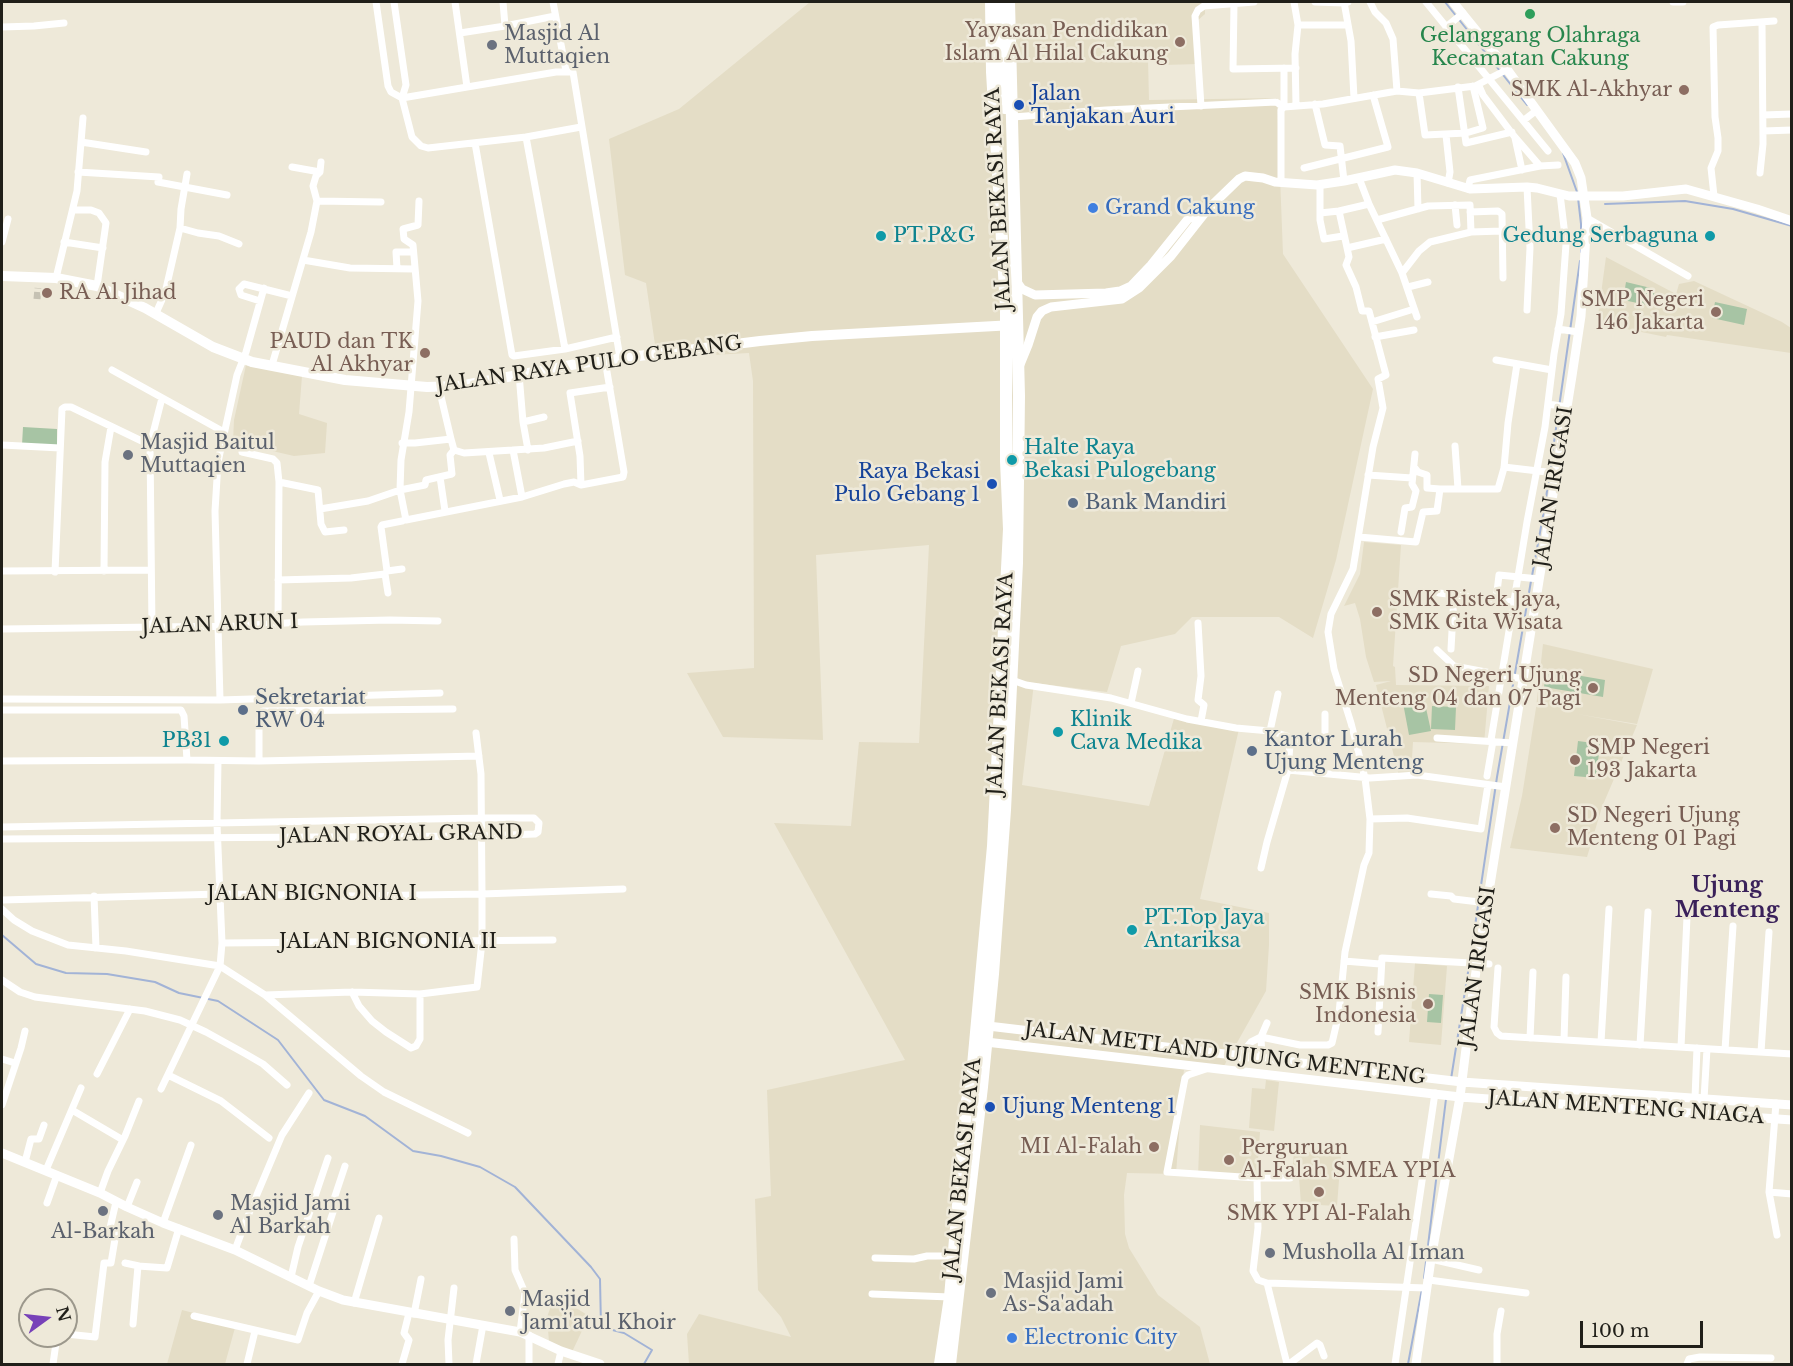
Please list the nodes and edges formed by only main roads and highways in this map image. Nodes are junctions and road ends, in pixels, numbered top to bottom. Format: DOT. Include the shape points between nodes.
graph roads {
  1 [pos="991,2"];
  2 [pos="1001,2"];
  3 [pos="1009,2"];
  4 [pos="1015,201"];
  5 [pos="2,276"];
  6 [pos="1012,325"];
  7 [pos="1013,529"];
  8 [pos="991,924"];
  9 [pos="940,1365"];
  10 [pos="950,1365"];
  1 -- 6 [label="highway, JALAN BEKASI RAYA" via="992,72"];
  2 -- 4 [label="highway" via="1008,156"];
  3 -- 4 [label="highway, JALAN BEKASI RAYA"];
  4 -- 6 [label="highway, JALAN BEKASI RAYA" via="1017,282"];
  5 -- 6 [label="main road, JALAN RAYA PULO GEBANG" via="39,282 56,278 97,286 243,359 345,380 440,388 605,360 812,336"];
  6 -- 7 [label="highway, JALAN BEKASI RAYA"];
  6 -- 7 [label="highway, JALAN BEKASI RAYA" via="1019,367"];
  7 -- 8 [label="highway, JALAN BEKASI RAYA" via="993,834"];
  7 -- 8 [label="highway, JALAN BEKASI RAYA" via="1012,680 1005,810"];
  8 -- 9 [label="highway, JALAN BEKASI RAYA" via="978,991 950,1297"];
  8 -- 10 [label="highway, JALAN BEKASI RAYA" via="982,1095"];
}
